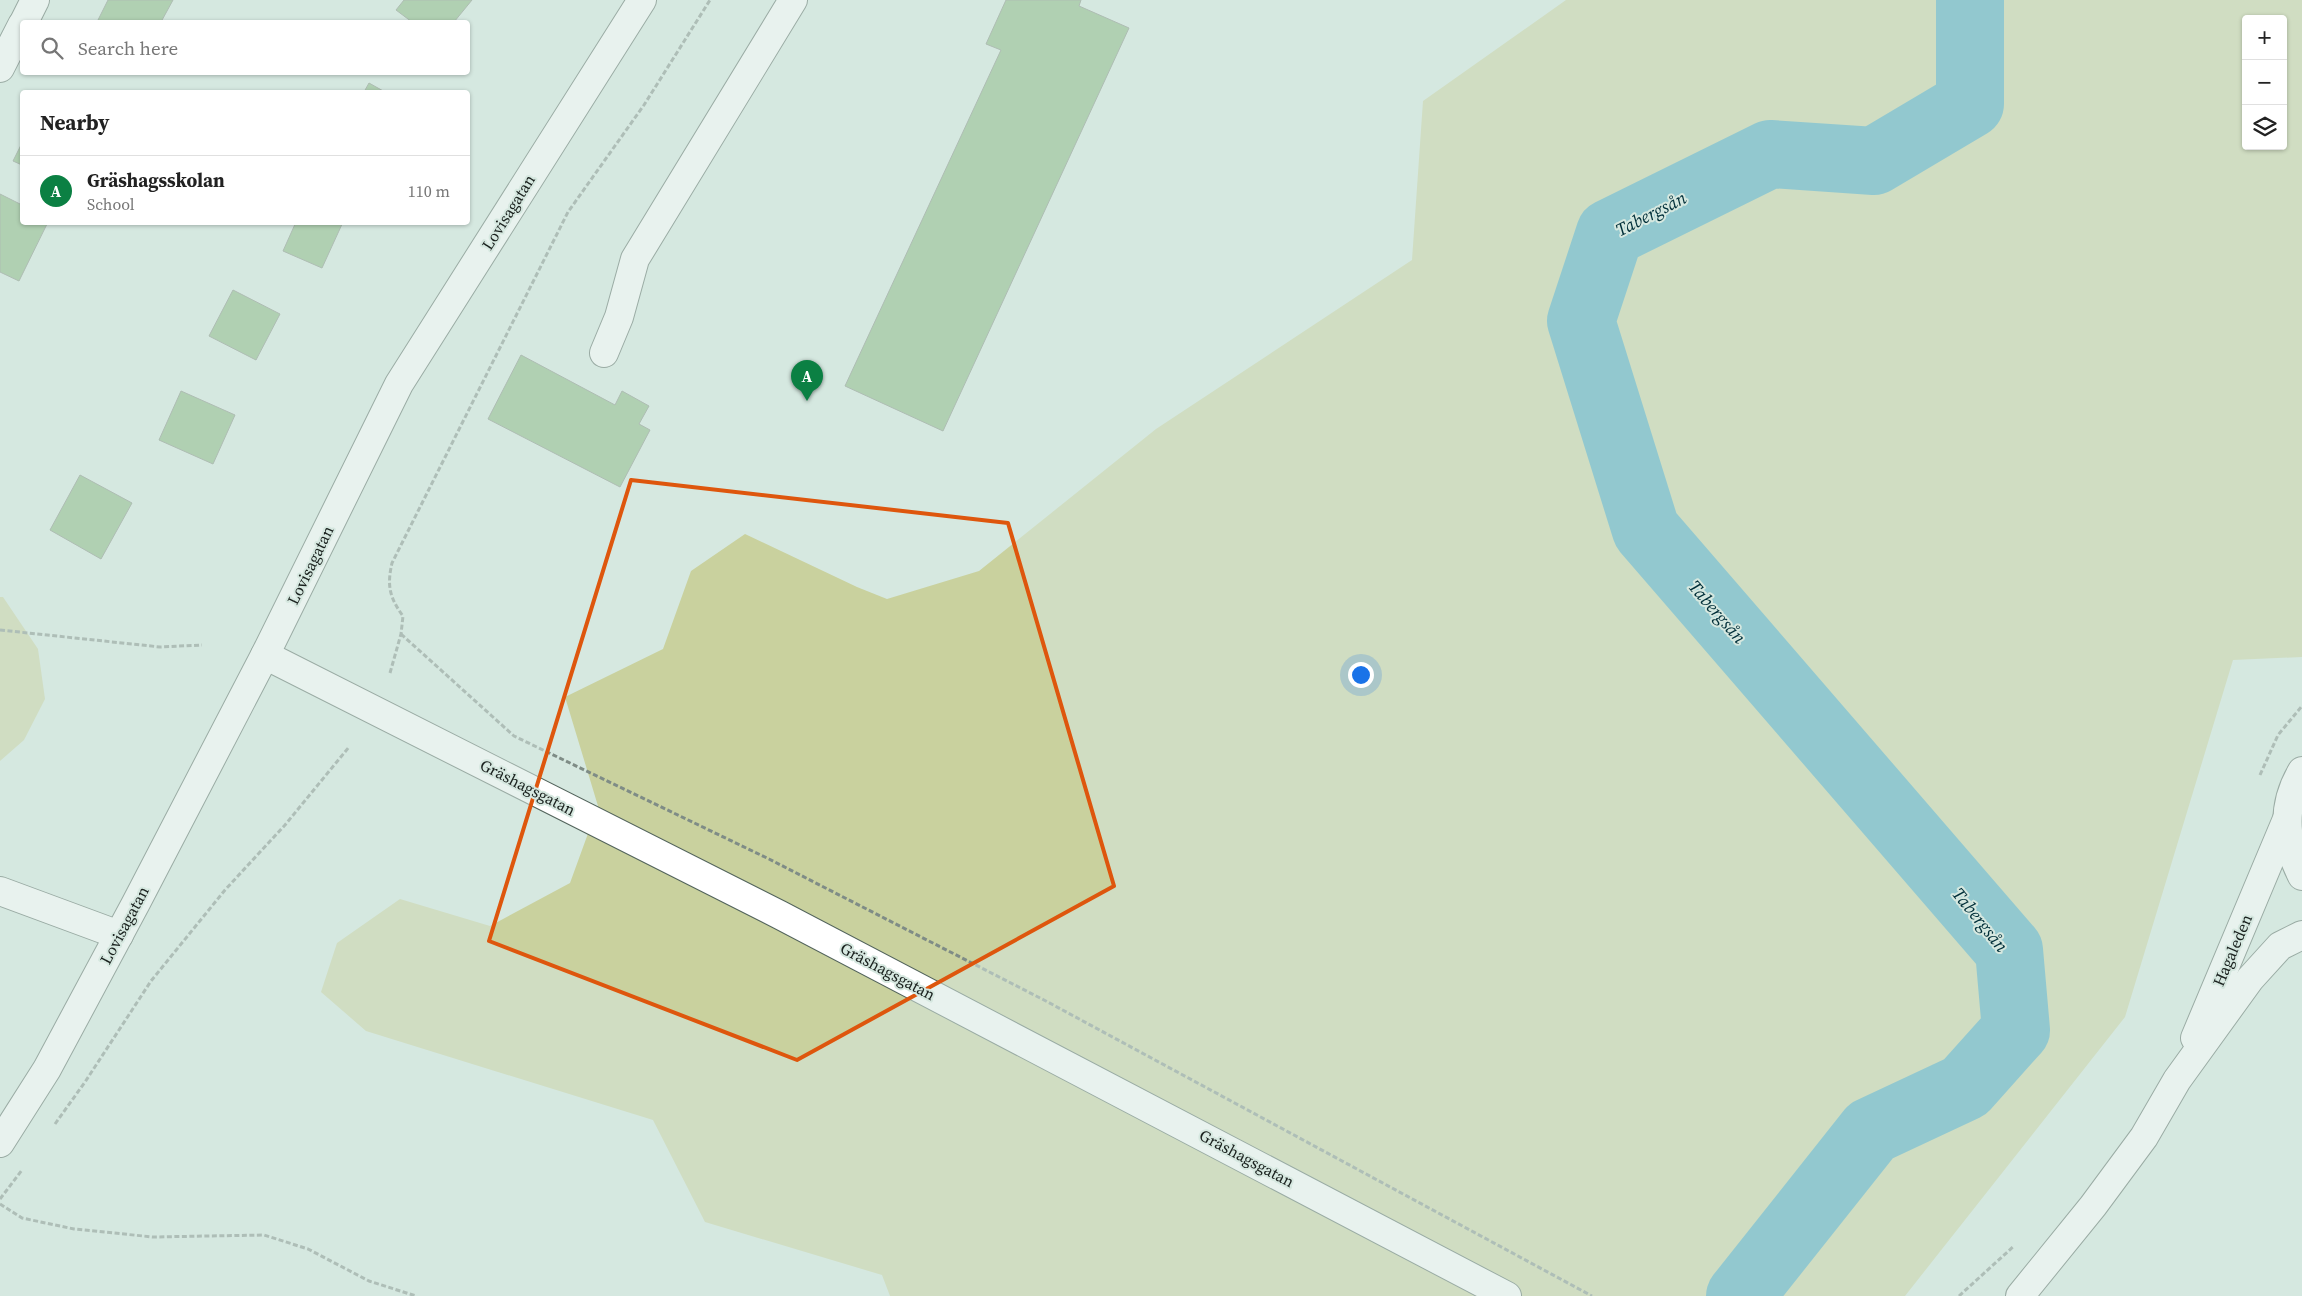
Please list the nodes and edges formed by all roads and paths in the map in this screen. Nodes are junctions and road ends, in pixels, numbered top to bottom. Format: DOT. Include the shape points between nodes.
graph roads {
  1 [pos="35,0"];
  2 [pos="642,0"];
  3 [pos="710,0"];
  4 [pos="793,0"];
  5 [pos="25,20"];
  6 [pos="20,30"];
  7 [pos="0,68"];
  8 [pos="604,353"];
  9 [pos="0,630"];
  10 [pos="401,634"];
  11 [pos="202,645"];
  12 [pos="265,655"];
  13 [pos="390,673"];
  14 [pos="2302,706"];
  15 [pos="349,747"];
  16 [pos="2302,771"];
  17 [pos="2258,784"];
  18 [pos="2287,819"];
  19 [pos="2302,876"];
  20 [pos="0,891"];
  21 [pos="119,935"];
  22 [pos="2302,935"];
  23 [pos="2177,1080"];
  24 [pos="51,1129"];
  25 [pos="0,1143"];
  26 [pos="23,1169"];
  27 [pos="0,1200"];
  28 [pos="0,1204"];
  29 [pos="2015,1245"];
  30 [pos="416,1296"];
  31 [pos="1507,1296"];
  32 [pos="1592,1296"];
  33 [pos="1959,1296"];
  34 [pos="2020,1296"];
  1 -- 5 [label="street"];
  2 -- 12 [label="street, Lovisagatan" via="399,384"];
  3 -- 10 [label="path" via="644,105 568,212 392,563 388,582 394,604 403,616"];
  4 -- 8 [label="street" via="635,259 619,317"];
  6 -- 7 [label="street"];
  9 -- 11 [label="path" via="160,647"];
  10 -- 13 [label="path"];
  10 -- 32 [label="path" via="514,736 769,858 1044,1000"];
  12 -- 21 [label="street, Lovisagatan"];
  12 -- 31 [label="street, Gräshagsgatan" via="780,915"];
  14 -- 17 [label="path" via="2278,735 2262,767"];
  15 -- 24 [label="path" via="151,981 86,1082"];
  16 -- 18 [label="street" via="2294,785"];
  18 -- 19 [label="street" via="2291,855"];
  18 -- 23 [label="street, Hagaleden"];
  20 -- 21 [label="street"];
  21 -- 25 [label="street, Lovisagatan" via="47,1069"];
  22 -- 23 [label="street, Hagaleden" via="2280,946 2250,979"];
  23 -- 34 [label="street, Hagaleden" via="2144,1137"];
  26 -- 27 [label="path"];
  28 -- 30 [label="path" via="22,1218 74,1229 153,1237 264,1235 308,1249 369,1281"];
  29 -- 33 [label="path"];
}
